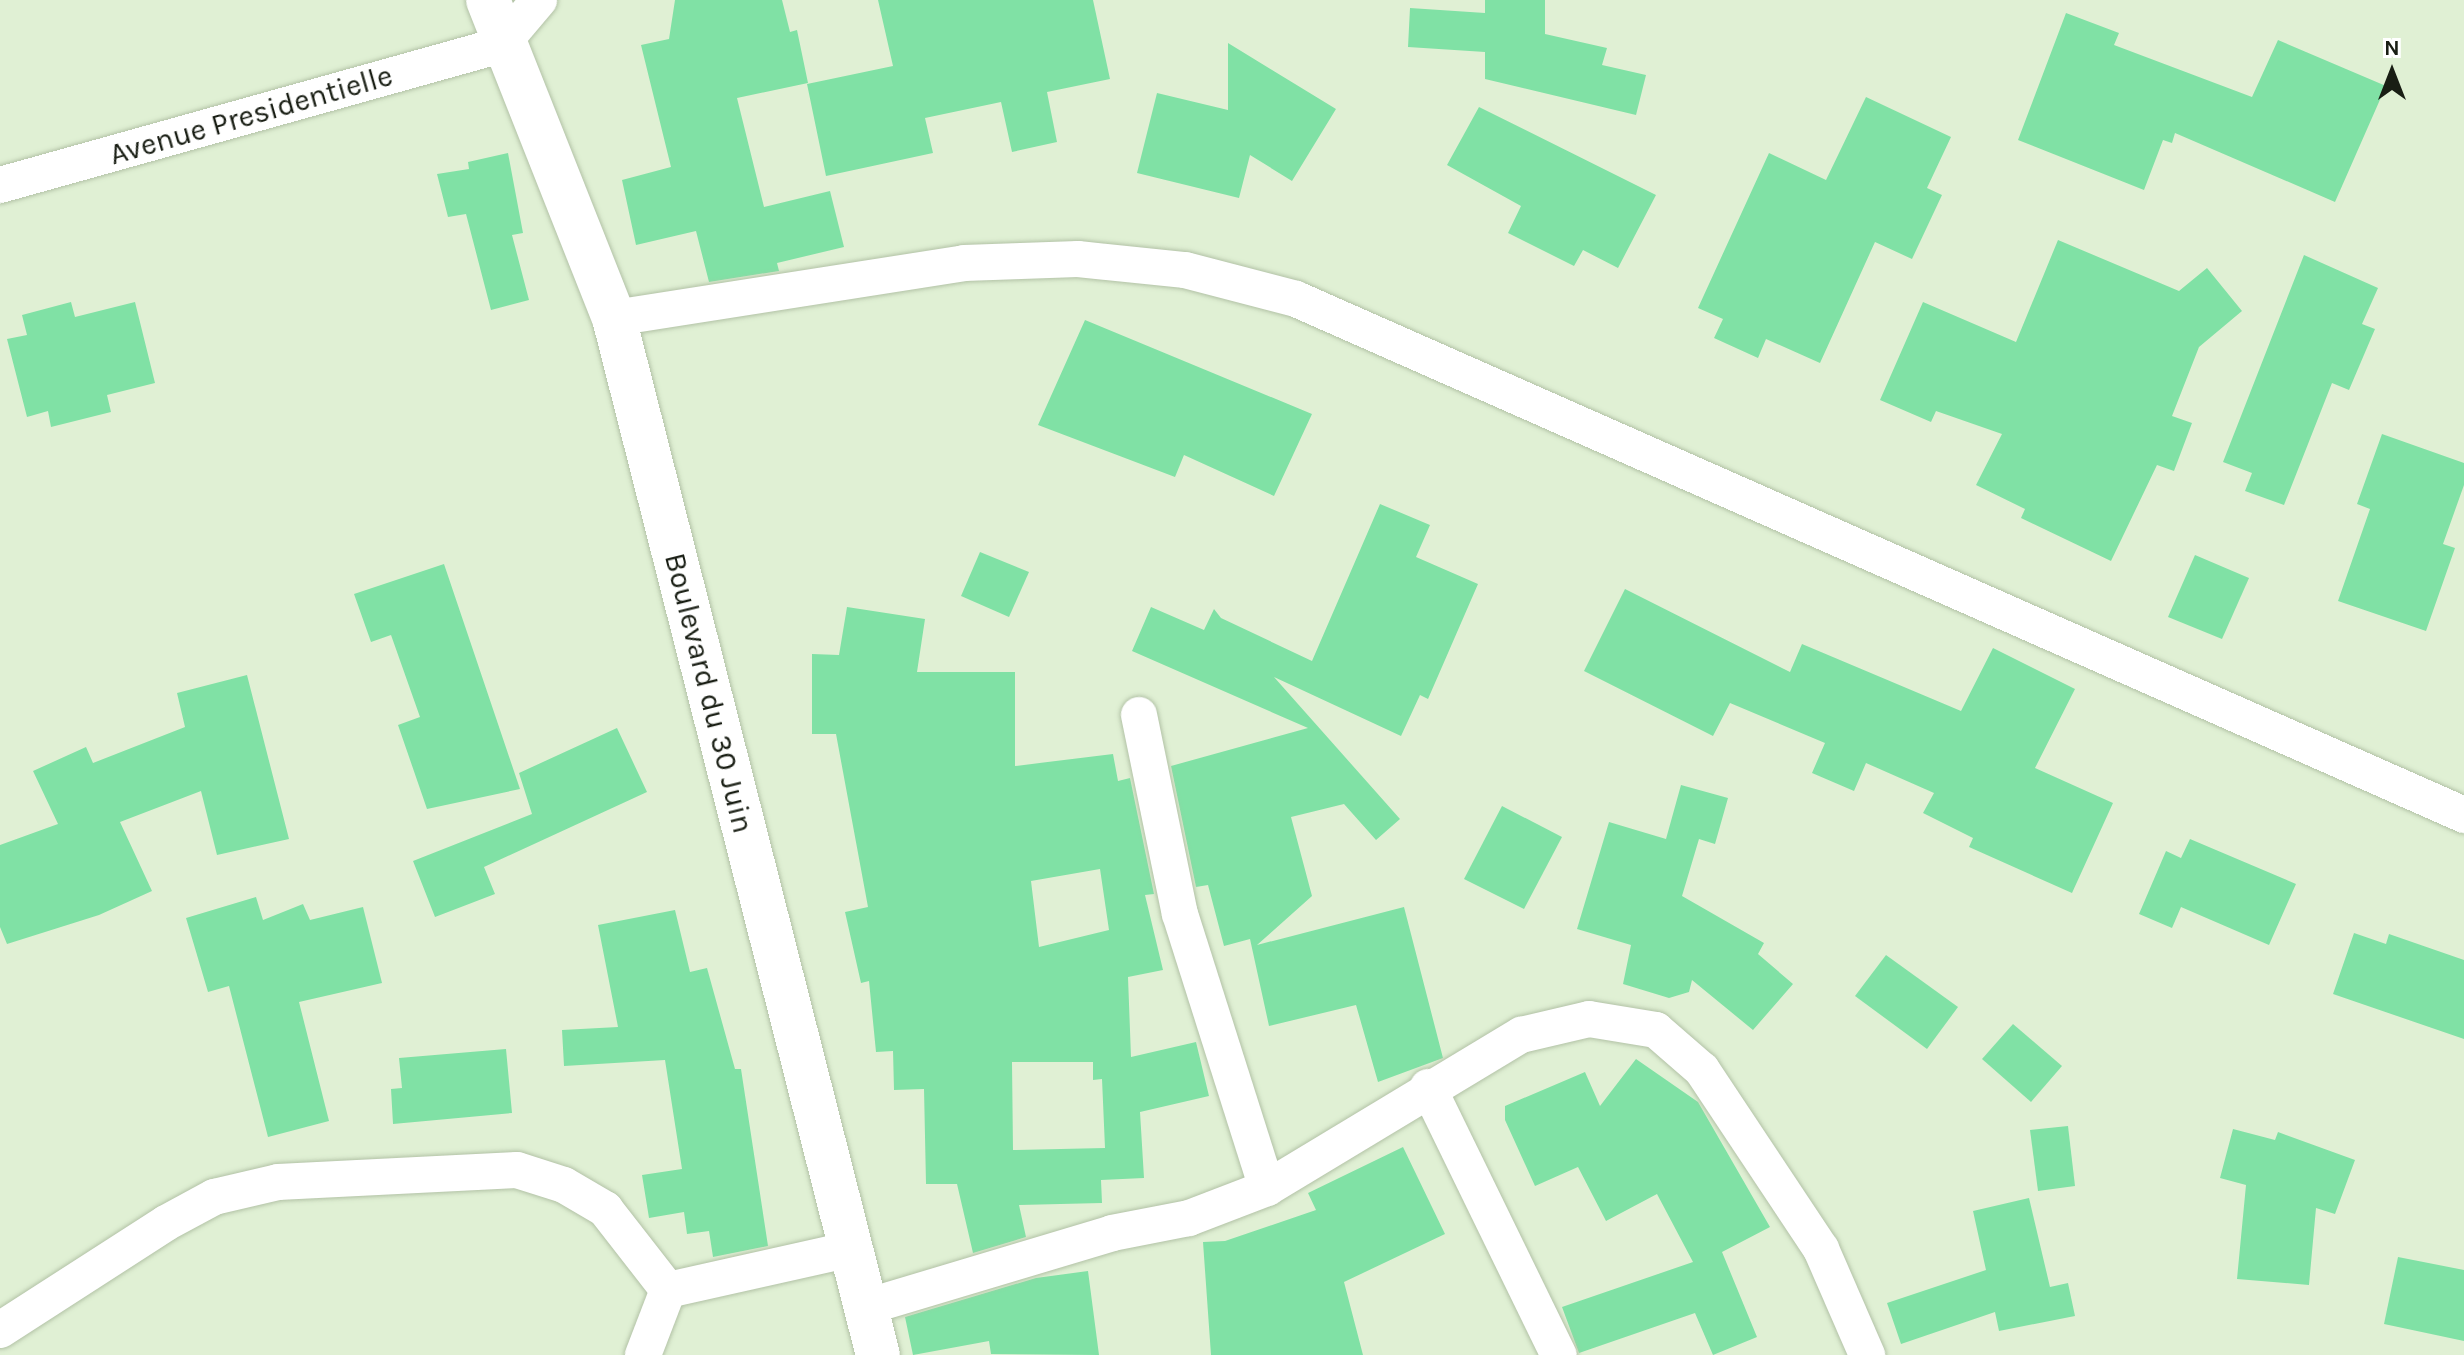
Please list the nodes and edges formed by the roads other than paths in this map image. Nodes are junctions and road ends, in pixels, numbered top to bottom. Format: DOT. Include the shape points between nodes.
graph roads {
  1 [pos="488,0"];
  2 [pos="539,0"];
  3 [pos="501,45"];
  4 [pos="0,185"];
  5 [pos="614,318"];
  6 [pos="1139,715"];
  7 [pos="2464,815"];
  8 [pos="1428,1087"];
  9 [pos="1267,1188"];
  10 [pos="851,1249"];
  11 [pos="668,1290"];
  12 [pos="866,1307"];
  13 [pos="0,1330"];
  14 [pos="643,1355"];
  15 [pos="878,1355"];
  16 [pos="1559,1355"];
  17 [pos="1867,1355"];
  1 -- 3 [label="street, Boulevard du 30 Juin"];
  2 -- 3 [label="street"];
  3 -- 4 [label="street, Avenue Presidentielle"];
  3 -- 5 [label="street, Boulevard du 30 Juin"];
  5 -- 7 [label="street" via="964,263 1078,259 1185,270 1241,284 1296,299"];
  5 -- 10 [label="street, Boulevard du 30 Juin"];
  6 -- 9 [label="street" via="1180,914"];
  8 -- 9 [label="street"];
  8 -- 16 [label="street"];
  8 -- 17 [label="street" via="1521,1035 1589,1019 1656,1030 1702,1070 1821,1249"];
  9 -- 12 [label="street" via="1189,1218 1112,1233"];
  10 -- 11 [label="street"];
  10 -- 12 [label="street, Boulevard du 30 Juin"];
  11 -- 13 [label="street" via="605,1209 564,1185 517,1170 278,1182 214,1197"];
  11 -- 14 [label="street"];
  12 -- 15 [label="street, Boulevard du 30 Juin"];
}
